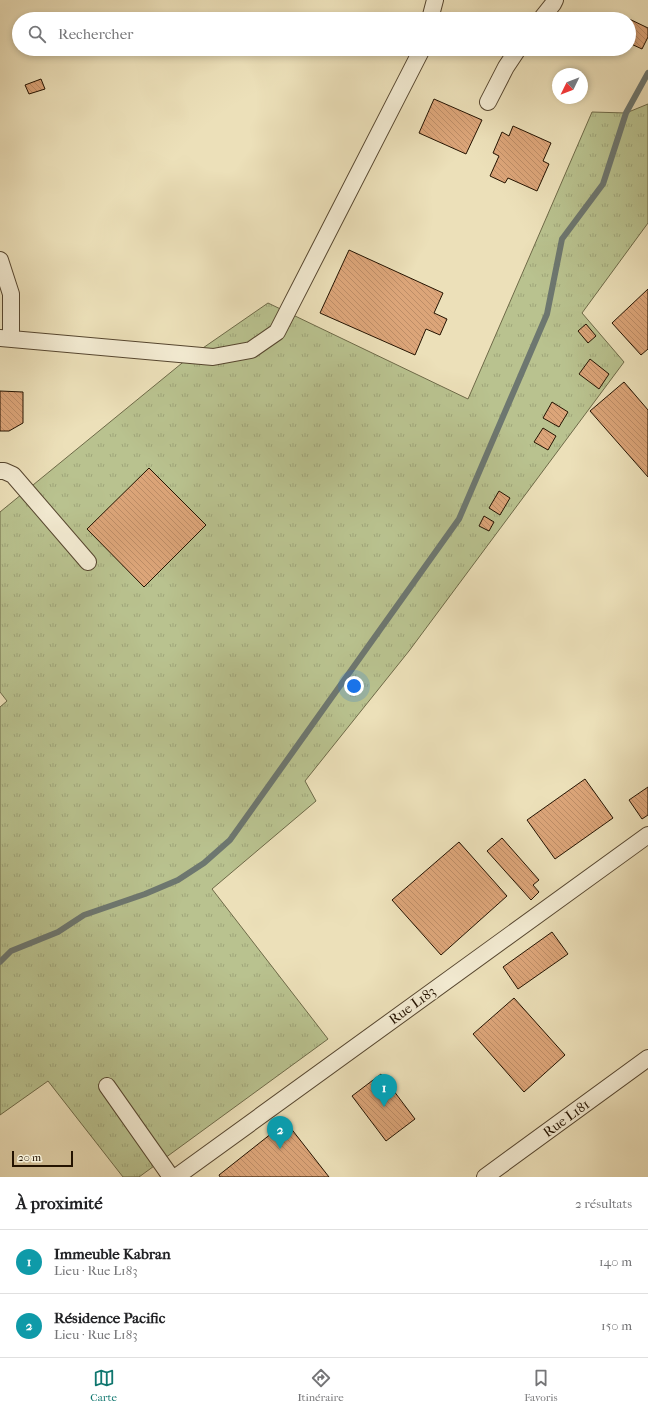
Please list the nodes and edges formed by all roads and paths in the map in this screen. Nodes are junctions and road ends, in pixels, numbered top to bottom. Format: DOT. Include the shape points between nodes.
graph roads {
  1 [pos="435,0"];
  2 [pos="555,0"];
  3 [pos="432,12"];
  4 [pos="547,12"];
  5 [pos="418,56"];
  6 [pos="513,56"];
  7 [pos="488,102"];
  8 [pos="0,260"];
  9 [pos="6,338"];
  10 [pos="0,471"];
  11 [pos="88,562"];
  12 [pos="648,835"];
  13 [pos="648,1058"];
  14 [pos="107,1086"];
  15 [pos="172,1177"];
  16 [pos="176,1177"];
  17 [pos="485,1177"];
  1 -- 3 [label="street"];
  2 -- 4 [label="street"];
  5 -- 9 [label="street" via="277,332 251,350 213,358"];
  6 -- 7 [label="street"];
  8 -- 9 [label="street" via="11,294"];
  10 -- 11 [label="street" via="13,475"];
  12 -- 16 [label="street, Rue L183"];
  13 -- 17 [label="street, Rue L181"];
  14 -- 15 [label="street"];
}
